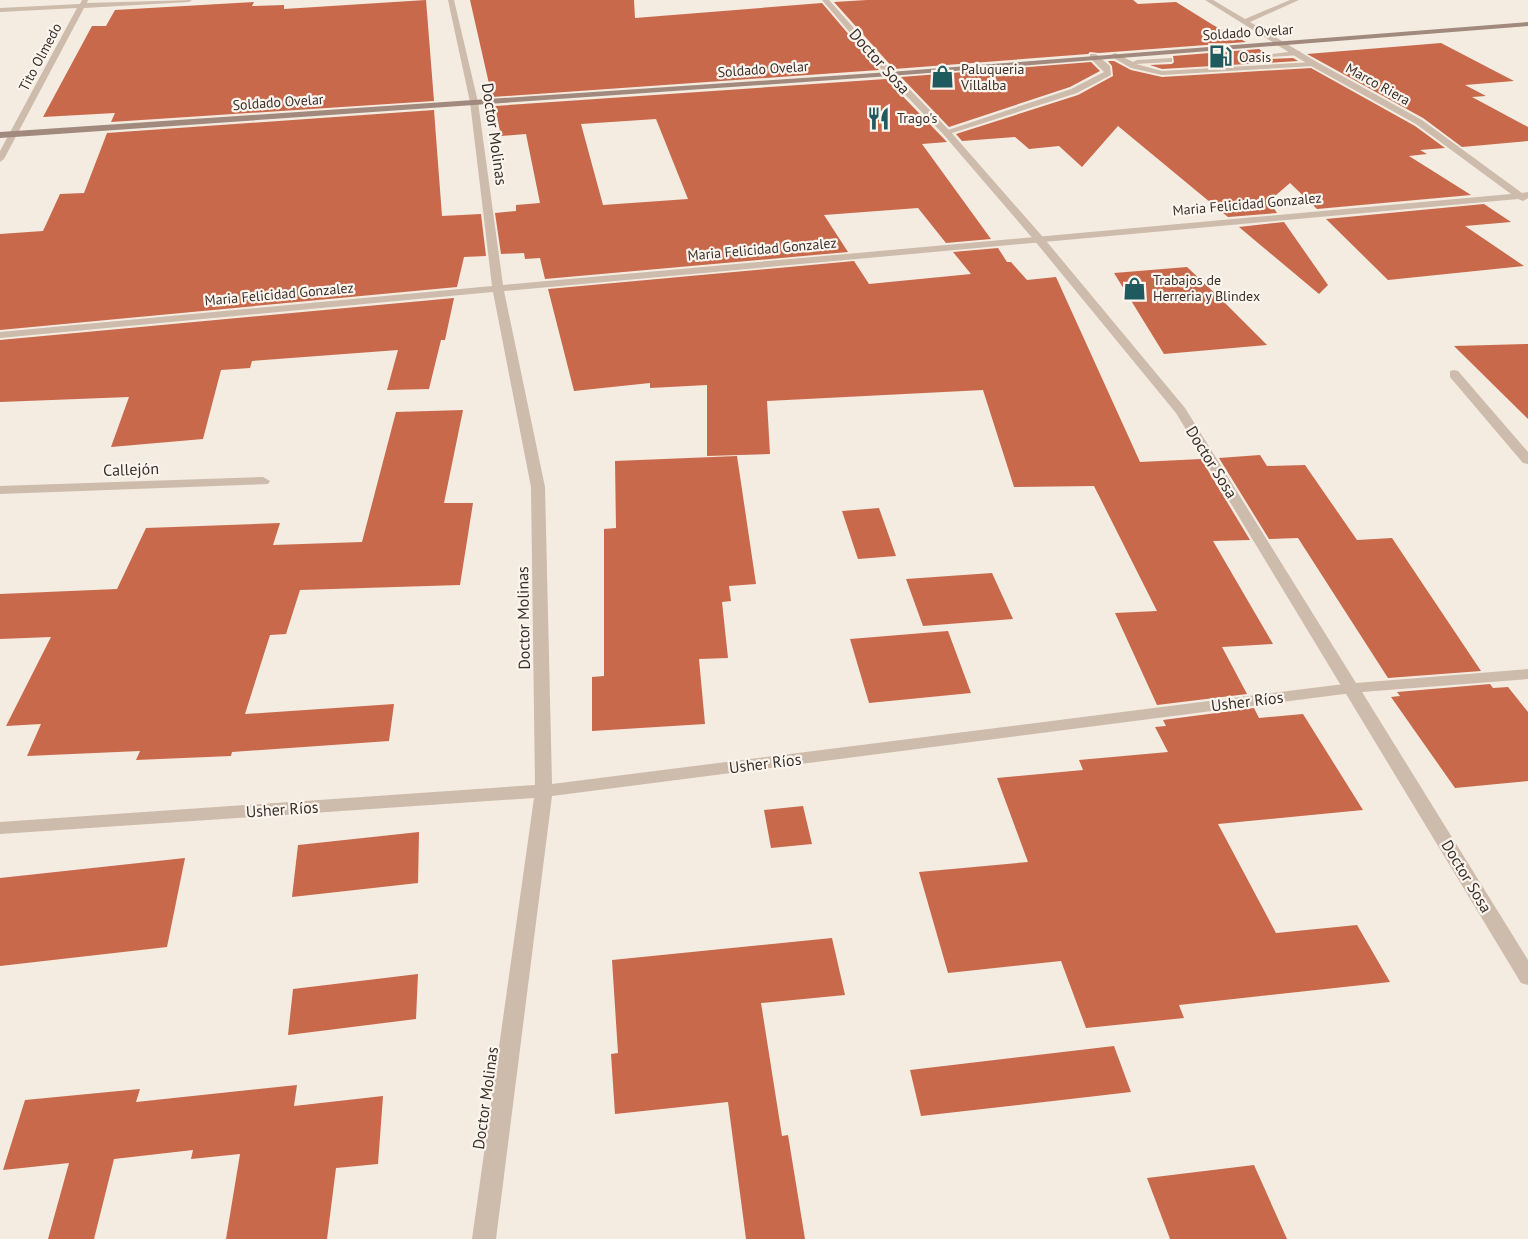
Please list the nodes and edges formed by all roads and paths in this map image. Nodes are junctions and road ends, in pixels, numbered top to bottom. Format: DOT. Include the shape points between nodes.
graph roads {
  1 [pos="189,0"];
  2 [pos="451,0"];
  3 [pos="825,0"];
  4 [pos="1208,0"];
  5 [pos="1296,0"];
  6 [pos="84,3"];
  7 [pos="0,10"];
  8 [pos="1245,22"];
  9 [pos="1528,24"];
  10 [pos="1283,44"];
  11 [pos="1297,53"];
  12 [pos="1115,55"];
  13 [pos="1268,55"];
  14 [pos="1093,56"];
  15 [pos="1169,60"];
  16 [pos="1128,63"];
  17 [pos="1314,63"];
  18 [pos="890,74"];
  19 [pos="474,102"];
  20 [pos="946,132"];
  21 [pos="14,134"];
  22 [pos="0,135"];
  23 [pos="0,159"];
  24 [pos="1525,198"];
  25 [pos="1038,238"];
  26 [pos="498,289"];
  27 [pos="0,335"];
  28 [pos="1454,374"];
  29 [pos="1528,460"];
  30 [pos="263,481"];
  31 [pos="0,490"];
  32 [pos="1528,674"];
  33 [pos="1352,688"];
  34 [pos="544,791"];
  35 [pos="0,828"];
  36 [pos="1528,976"];
  37 [pos="484,1239"];
  1 -- 6 [label="street"];
  2 -- 19 [label="street, Doctor Molinas"];
  3 -- 18 [label="street, Doctor Sosa"];
  4 -- 8 [label="street, Marco Riera"];
  5 -- 8 [label="street"];
  6 -- 7 [label="street"];
  6 -- 21 [label="street, Tito Olmedo"];
  8 -- 10 [label="street, Marco Riera"];
  9 -- 10 [label="main road, Soldado Ovelar"];
  10 -- 11 [label="street, Marco Riera"];
  10 -- 12 [label="main road, Soldado Ovelar"];
  11 -- 13 [label="street"];
  11 -- 17 [label="street, Marco Riera"];
  12 -- 14 [label="main road, Soldado Ovelar"];
  12 -- 16 [label="street"];
  14 -- 18 [label="main road, Soldado Ovelar"];
  14 -- 20 [label="street" via="1108,73 1074,91"];
  15 -- 16 [label="street"];
  16 -- 17 [label="street" via="1162,73"];
  17 -- 24 [label="street, Marco Riera" via="1419,122"];
  18 -- 19 [label="main road, Soldado Ovelar"];
  18 -- 20 [label="street, Doctor Sosa"];
  19 -- 21 [label="main road, Soldado Ovelar"];
  19 -- 26 [label="street, Doctor Molinas"];
  20 -- 25 [label="street, Doctor Sosa"];
  21 -- 22 [label="main road, Soldado Ovelar"];
  21 -- 23 [label="street, Tito Olmedo"];
  24 -- 25 [label="street, Maria Felicidad Gonzalez"];
  25 -- 26 [label="street, Maria Felicidad Gonzalez"];
  25 -- 33 [label="street, Doctor Sosa" via="1181,411"];
  26 -- 27 [label="street, Maria Felicidad Gonzalez"];
  26 -- 34 [label="street, Doctor Molinas" via="538,487"];
  28 -- 29 [label="street"];
  30 -- 31 [label="street, Callejón"];
  32 -- 33 [label="street, Usher Ríos"];
  33 -- 34 [label="street, Usher Ríos"];
  33 -- 36 [label="street, Doctor Sosa"];
  34 -- 35 [label="street, Usher Ríos"];
  34 -- 37 [label="street, Doctor Molinas"];
}
